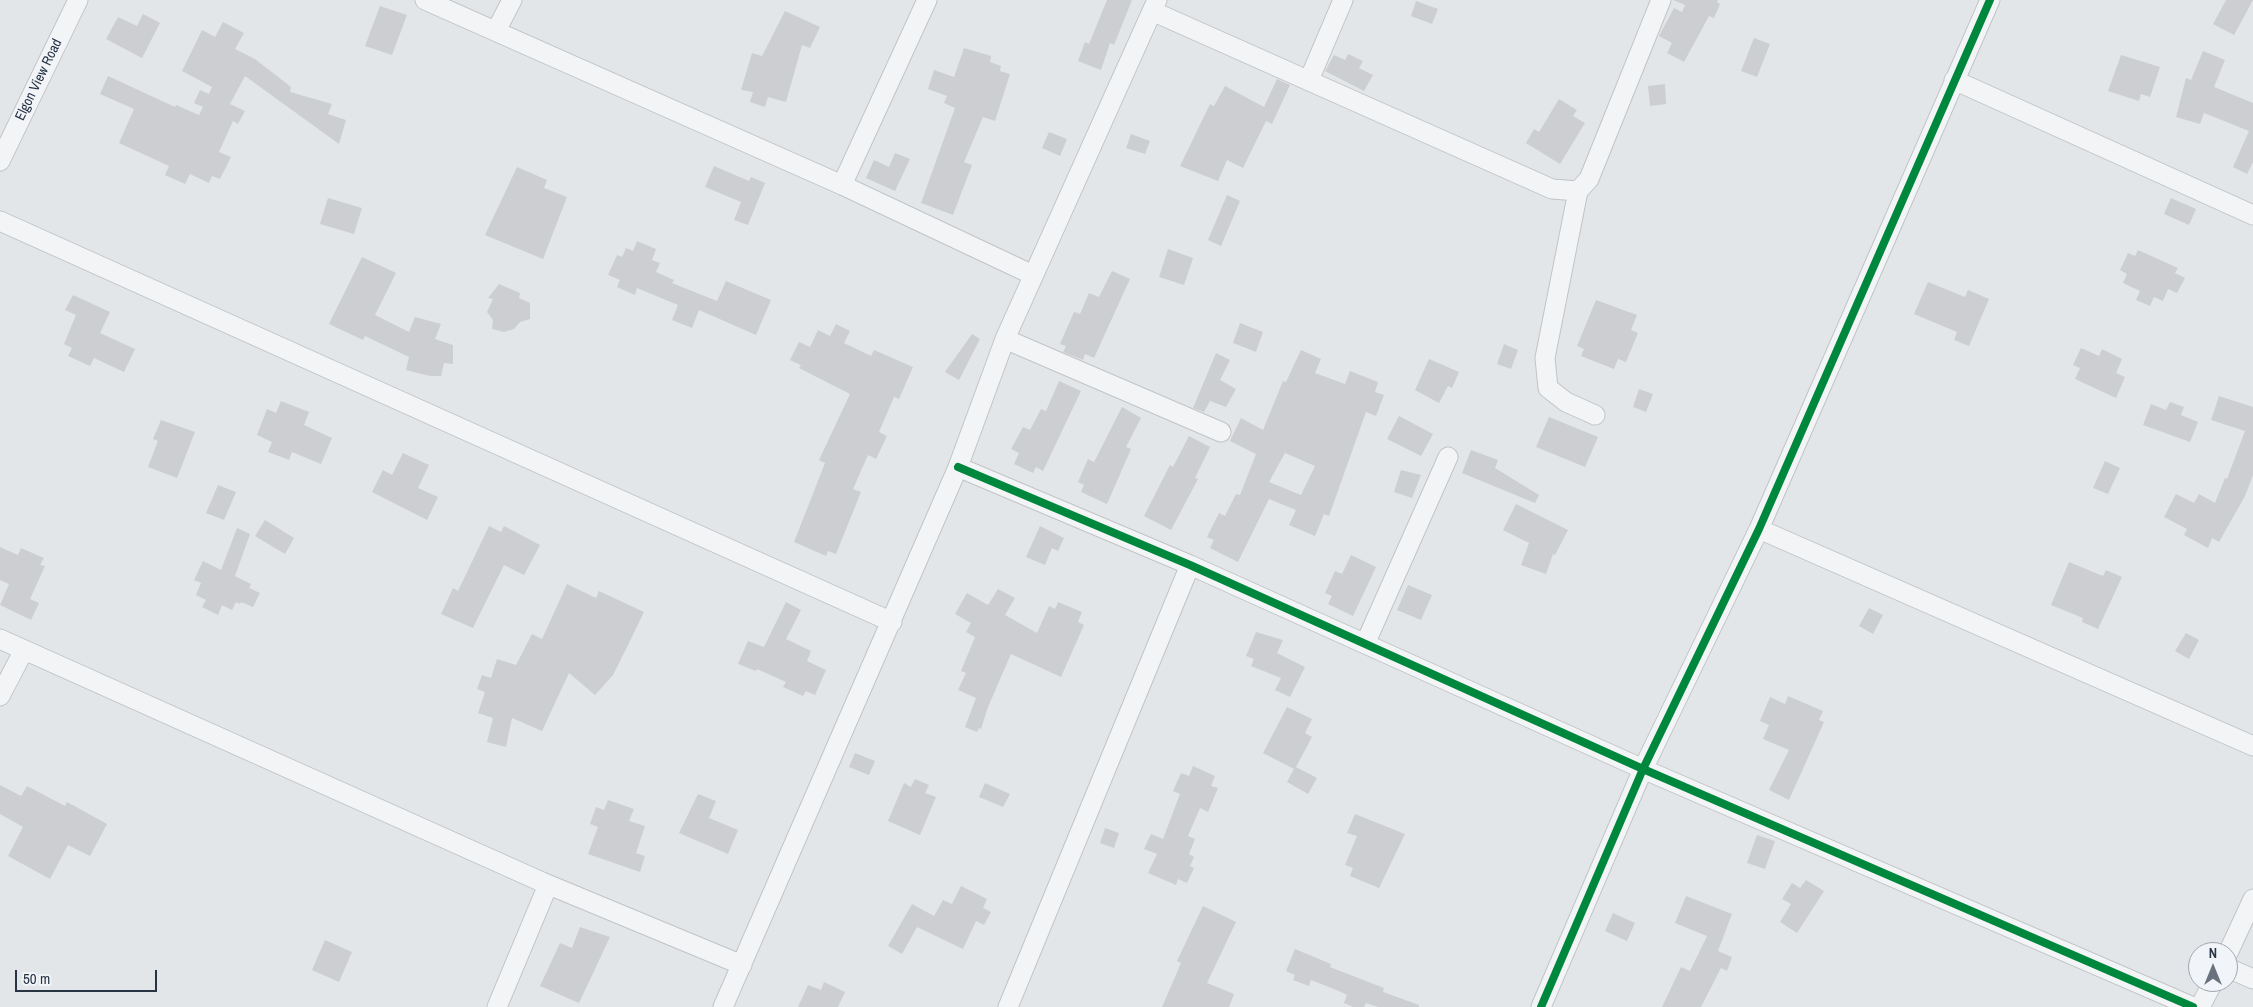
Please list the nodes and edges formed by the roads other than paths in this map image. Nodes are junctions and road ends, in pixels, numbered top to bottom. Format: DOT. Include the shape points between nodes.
graph roads {
  1 [pos="78,0"];
  2 [pos="425,0"];
  3 [pos="512,0"];
  4 [pos="927,0"];
  5 [pos="1342,0"];
  6 [pos="1661,0"];
  7 [pos="1990,0"];
  8 [pos="1155,6"];
  9 [pos="496,31"];
  10 [pos="1309,80"];
  11 [pos="1954,80"];
  12 [pos="0,161"];
  13 [pos="842,185"];
  14 [pos="1578,191"];
  15 [pos="2253,215"];
  16 [pos="0,221"];
  17 [pos="1033,275"];
  18 [pos="1005,339"];
  19 [pos="1595,415"];
  20 [pos="1221,432"];
  21 [pos="1448,457"];
  22 [pos="958,467"];
  23 [pos="1759,529"];
  24 [pos="1190,564"];
  25 [pos="892,622"];
  26 [pos="0,639"];
  27 [pos="1365,644"];
  28 [pos="24,650"];
  29 [pos="0,696"];
  30 [pos="2253,746"];
  31 [pos="1643,769"];
  32 [pos="548,885"];
  33 [pos="2253,899"];
  34 [pos="2233,942"];
  35 [pos="742,966"];
  36 [pos="2238,972"];
  37 [pos="2253,979"];
  38 [pos="2208,992"];
  39 [pos="497,1007"];
  40 [pos="723,1007"];
  41 [pos="1008,1007"];
  42 [pos="1541,1007"];
  43 [pos="2193,1007"];
  44 [pos="2200,1007"];
  1 -- 12 [label="street, Elgon View Road"];
  2 -- 9 [label="street"];
  3 -- 9 [label="street"];
  4 -- 13 [label="street"];
  5 -- 10 [label="street"];
  6 -- 14 [label="street" via="1589,179"];
  7 -- 11 [label="street"];
  8 -- 10 [label="street"];
  8 -- 17 [label="street"];
  9 -- 13 [label="street"];
  10 -- 14 [label="street" via="1552,188"];
  11 -- 15 [label="street"];
  11 -- 23 [label="street"];
  13 -- 17 [label="street"];
  14 -- 19 [label="street" via="1545,358 1548,388 1566,402"];
  16 -- 25 [label="street"];
  17 -- 18 [label="street"];
  18 -- 20 [label="street"];
  18 -- 22 [label="street"];
  21 -- 27 [label="street"];
  22 -- 24 [label="street"];
  22 -- 25 [label="street"];
  23 -- 30 [label="street"];
  23 -- 31 [label="street"];
  24 -- 27 [label="street"];
  24 -- 41 [label="street"];
  25 -- 35 [label="street"];
  26 -- 28 [label="street"];
  27 -- 31 [label="street"];
  28 -- 29 [label="street"];
  28 -- 32 [label="street"];
  31 -- 42 [label="street"];
  31 -- 43 [label="street"];
  32 -- 35 [label="street"];
  32 -- 39 [label="street"];
  33 -- 34 [label="street"];
  35 -- 40 [label="street"];
  36 -- 37 [label="street"];
  38 -- 44 [label="street"];
}
